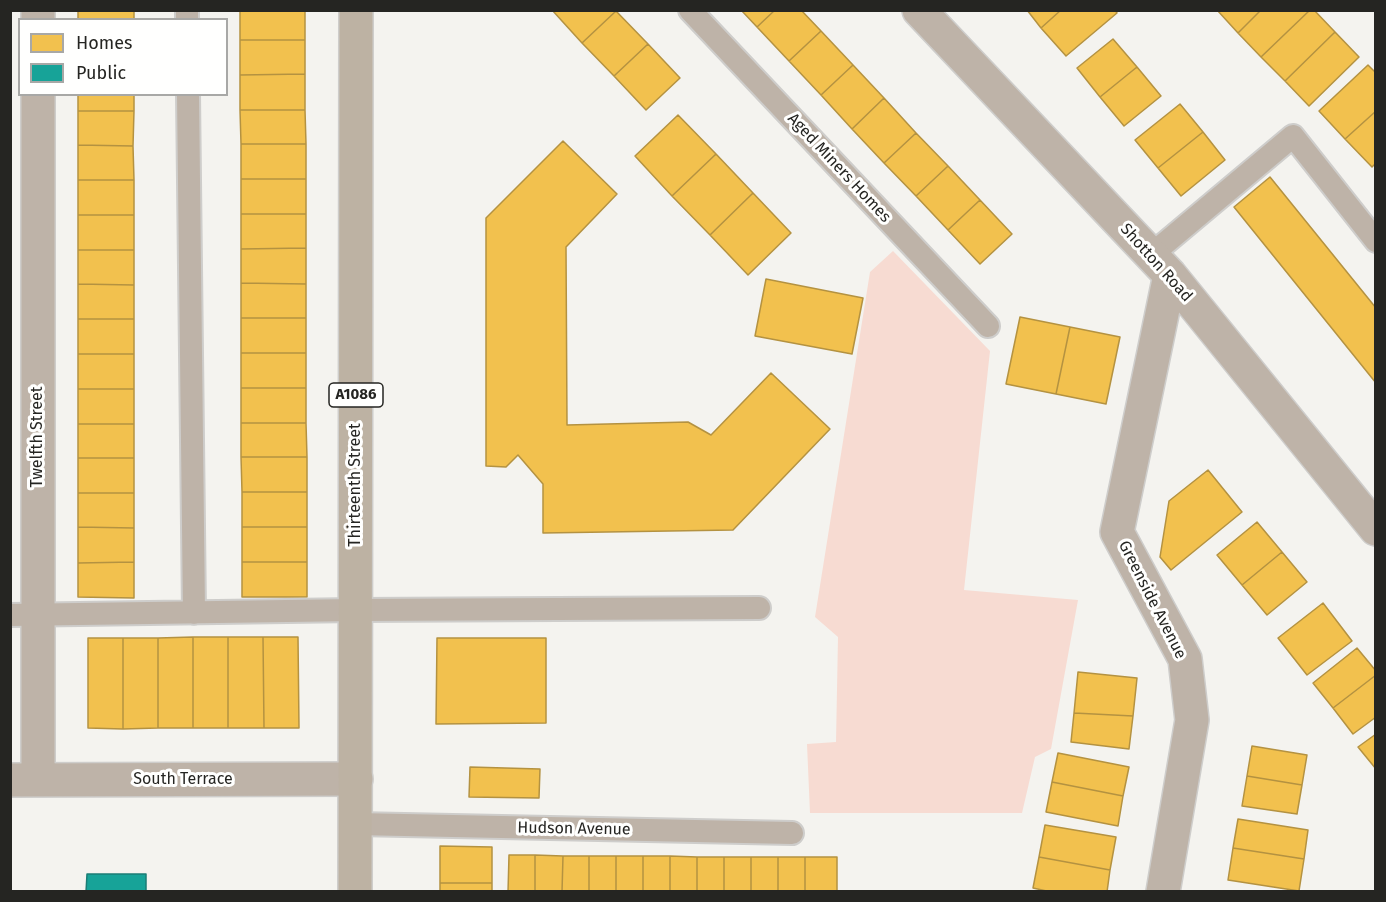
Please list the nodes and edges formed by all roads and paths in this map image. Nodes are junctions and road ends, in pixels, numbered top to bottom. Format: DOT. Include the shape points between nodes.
graph roads {
  1 [pos="356,10"];
  2 [pos="690,10"];
  3 [pos="919,10"];
  4 [pos="38,96"];
  5 [pos="188,96"];
  6 [pos="1376,241"];
  7 [pos="1160,265"];
  8 [pos="988,326"];
  9 [pos="1376,529"];
  10 [pos="759,608"];
  11 [pos="356,610"];
  12 [pos="194,613"];
  13 [pos="24,615"];
  14 [pos="356,779"];
  15 [pos="24,780"];
  16 [pos="356,824"];
  17 [pos="792,833"];
  18 [pos="355,891"];
  19 [pos="1163,891"];
  1 -- 11 [label="main road, Thirteenth Street / A1086"];
  2 -- 8 [label="lane, Aged Miners Homes"];
  3 -- 7 [label="street, Shotton Road"];
  4 -- 13 [label="street, Twelfth Street"];
  5 -- 12 [label="lane"];
  6 -- 7 [label="lane" via="1293,136"];
  7 -- 9 [label="street, Shotton Road"];
  7 -- 19 [label="street, Greenside Avenue" via="1117,532 1185,659 1192,720"];
  10 -- 11 [label="lane"];
  11 -- 12 [label="lane"];
  11 -- 14 [label="main road, Thirteenth Street / A1086"];
  12 -- 13 [label="lane"];
  13 -- 15 [label="street, Twelfth Street"];
  14 -- 15 [label="street, South Terrace"];
  14 -- 16 [label="main road, A1086"];
  16 -- 17 [label="lane, Hudson Avenue"];
  16 -- 18 [label="main road, A1086"];
}
